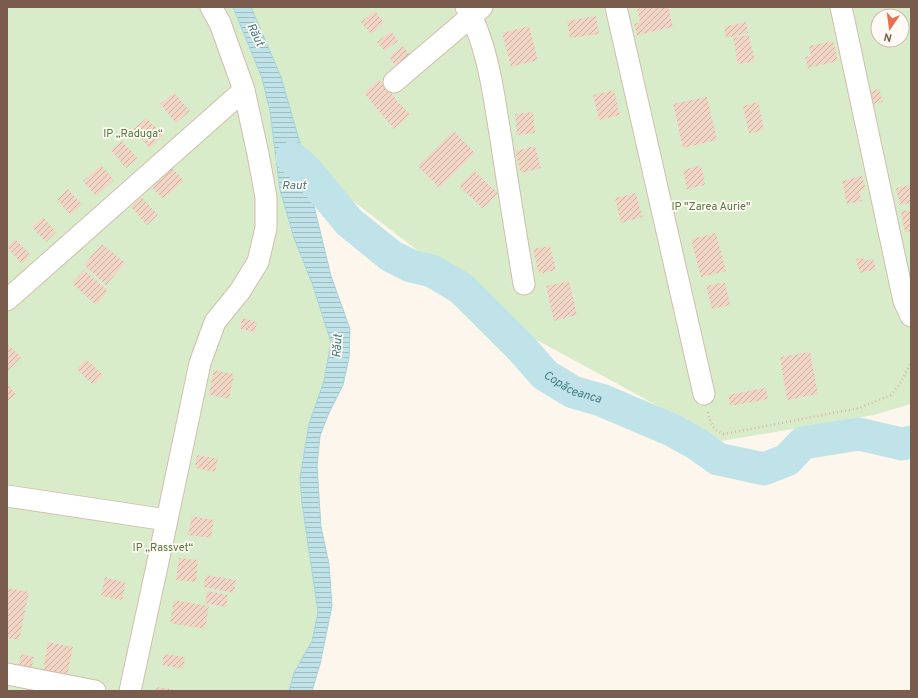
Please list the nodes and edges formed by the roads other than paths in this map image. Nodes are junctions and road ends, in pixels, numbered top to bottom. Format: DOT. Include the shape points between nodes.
graph roads {
  1 [pos="211,7"];
  2 [pos="616,7"];
  3 [pos="841,7"];
  4 [pos="473,10"];
  5 [pos="394,82"];
  6 [pos="244,90"];
  7 [pos="524,284"];
  8 [pos="7,300"];
  9 [pos="911,316"];
  10 [pos="704,394"];
  11 [pos="7,496"];
  12 [pos="167,520"];
  13 [pos="7,674"];
  14 [pos="95,691"];
  15 [pos="130,691"];
  1 -- 6 [label="street" via="220,23"];
  2 -- 10 [label="street"];
  3 -- 9 [label="street" via="904,301"];
  4 -- 5 [label="street"];
  4 -- 7 [label="street" via="494,95"];
  6 -- 8 [label="street"];
  6 -- 12 [label="street" via="266,197 266,228 258,262 240,291 215,322 200,362"];
  11 -- 12 [label="street"];
  12 -- 15 [label="street"];
  13 -- 14 [label="street"];
}
